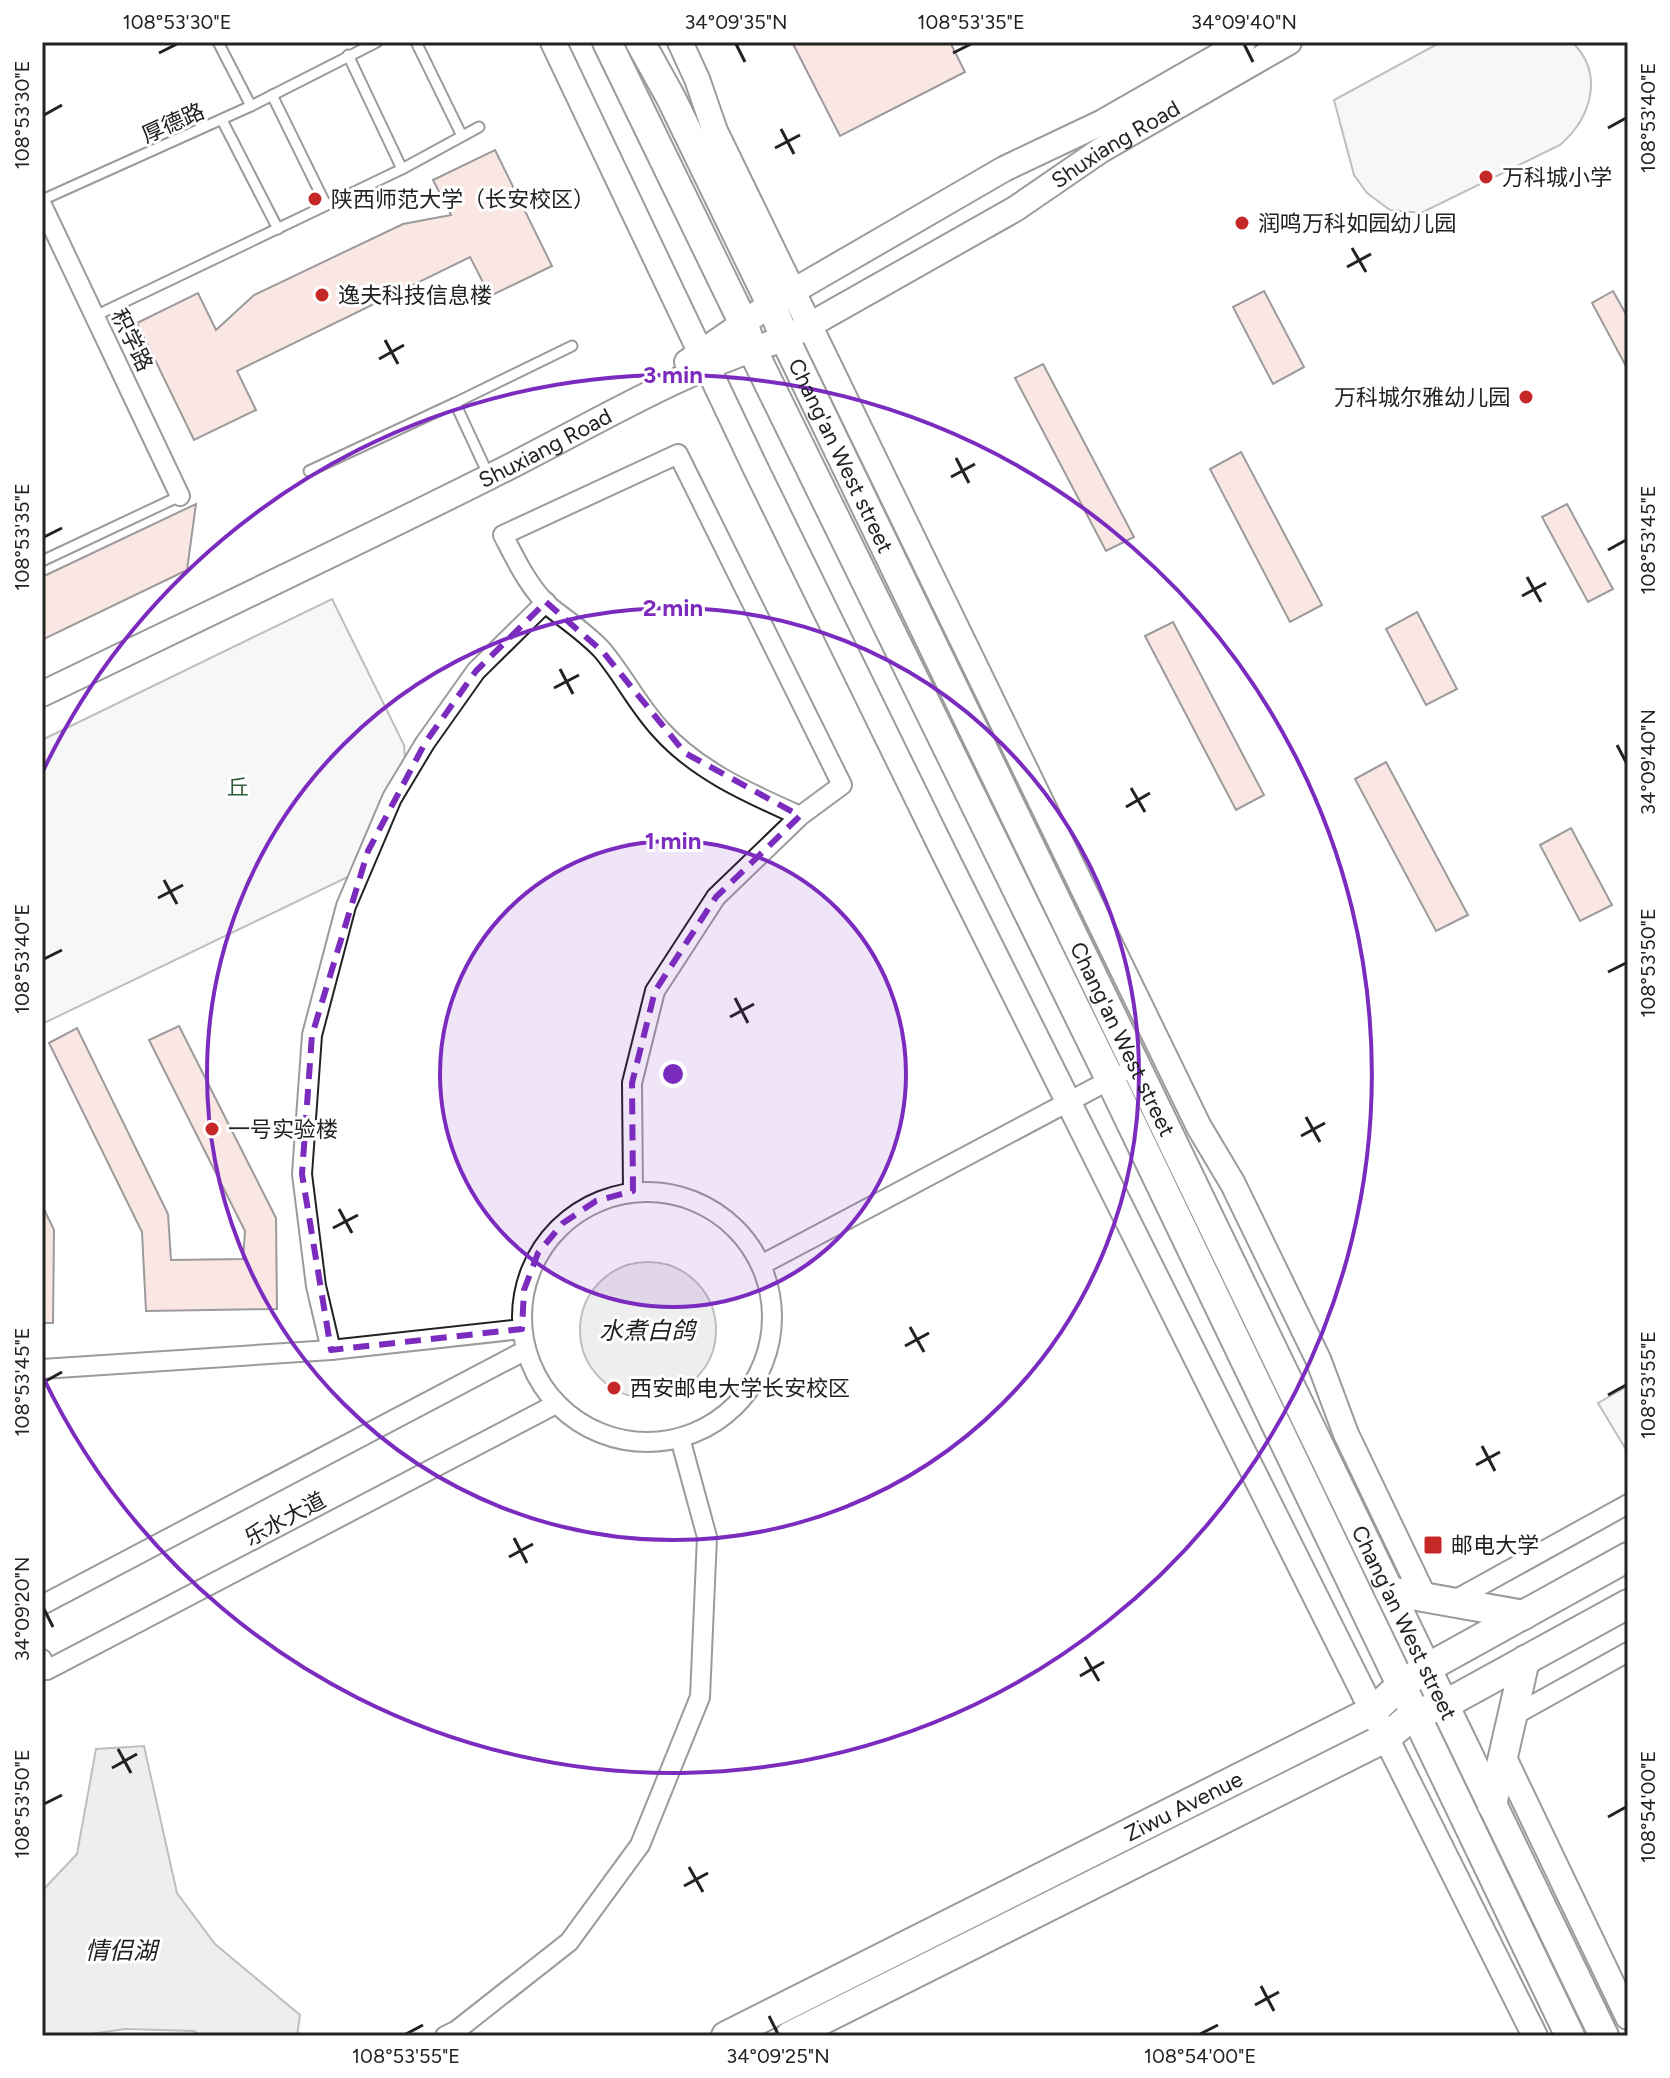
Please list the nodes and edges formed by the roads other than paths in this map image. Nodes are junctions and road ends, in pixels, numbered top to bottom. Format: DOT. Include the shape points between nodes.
graph roads {
  1 [pos="218,42"];
  2 [pos="377,42"];
  3 [pos="416,42"];
  4 [pos="553,42"];
  5 [pos="607,42"];
  6 [pos="640,42"];
  7 [pos="680,42"];
  8 [pos="1243,42"];
  9 [pos="1289,42"];
  10 [pos="348,55"];
  11 [pos="272,95"];
  12 [pos="251,106"];
  13 [pos="222,120"];
  14 [pos="479,127"];
  15 [pos="462,136"];
  16 [pos="402,169"];
  17 [pos="42,202"];
  18 [pos="326,205"];
  19 [pos="278,229"];
  20 [pos="782,298"];
  21 [pos="94,316"];
  22 [pos="743,322"];
  23 [pos="797,333"];
  24 [pos="572,346"];
  25 [pos="752,349"];
  26 [pos="704,360"];
  27 [pos="455,403"];
  28 [pos="309,471"];
  29 [pos="486,471"];
  30 [pos="180,496"];
  31 [pos="42,561"];
  32 [pos="546,602"];
  33 [pos="42,677"];
  34 [pos="42,694"];
  35 [pos="800,816"];
  36 [pos="1135,1066"];
  37 [pos="1110,1079"];
  38 [pos="1068,1101"];
  39 [pos="633,1191"];
  40 [pos="763,1264"];
  41 [pos="522,1329"];
  42 [pos="331,1350"];
  43 [pos="526,1350"];
  44 [pos="42,1369"];
  45 [pos="556,1404"];
  46 [pos="680,1438"];
  47 [pos="1628,1504"];
  48 [pos="1628,1557"];
  49 [pos="1389,1591"];
  50 [pos="1437,1599"];
  51 [pos="1628,1604"];
  52 [pos="42,1605"];
  53 [pos="1524,1615"];
  54 [pos="1628,1652"];
  55 [pos="42,1659"];
  56 [pos="1525,1660"];
  57 [pos="1427,1668"];
  58 [pos="1400,1686"];
  59 [pos="1444,1705"];
  60 [pos="1374,1710"];
  61 [pos="1414,1714"];
  62 [pos="1513,1716"];
  63 [pos="1387,1737"];
  64 [pos="1503,1756"];
  65 [pos="1492,1805"];
  66 [pos="1628,2017"];
  67 [pos="445,2036"];
  68 [pos="726,2036"];
  69 [pos="790,2036"];
  70 [pos="1535,2036"];
  71 [pos="1570,2036"];
  72 [pos="1604,2036"];
  1 -- 12 [label="lane"];
  2 -- 10 [label="lane, 厚德路"];
  3 -- 15 [label="lane"];
  4 -- 26 [label="main road"];
  5 -- 22 [label="main road, Chang'an West street"];
  6 -- 20 [label="main road, Chang'an West street"];
  7 -- 20 [label="main road"];
  8 -- 20 [label="main road, Shuxiang Road" via="1103,122 1004,169"];
  9 -- 23 [label="main road, Shuxiang Road" via="1101,150 1015,209"];
  10 -- 11 [label="lane, 厚德路"];
  10 -- 16 [label="lane"];
  11 -- 12 [label="lane, 厚德路"];
  11 -- 18 [label="lane"];
  12 -- 13 [label="lane, 厚德路"];
  13 -- 17 [label="lane, 厚德路"];
  13 -- 19 [label="lane"];
  14 -- 15 [label="lane"];
  15 -- 16 [label="lane"];
  16 -- 18 [label="lane"];
  17 -- 21 [label="street, 积学路"];
  18 -- 19 [label="lane"];
  19 -- 21 [label="lane"];
  20 -- 22 [label="main road, Shuxiang Road"];
  20 -- 23 [label="main road, Chang'an West street"];
  21 -- 30 [label="street, 积学路"];
  22 -- 25 [label="main road, Chang'an West street"];
  22 -- 26 [label="main road, Shuxiang Road"];
  23 -- 25 [label="main road, Shuxiang Road"];
  23 -- 36 [label="main road, Chang'an West street"];
  23 -- 50 [label="main road" via="1199,1127 1233,1184 1318,1359 1346,1434"];
  24 -- 27 [label="lane"];
  25 -- 26 [label="main road, Shuxiang Road"];
  25 -- 37 [label="main road, Chang'an West street"];
  26 -- 29 [label="main road, Shuxiang Road"];
  26 -- 38 [label="main road"];
  27 -- 28 [label="lane"];
  27 -- 29 [label="lane"];
  29 -- 33 [label="main road, Shuxiang Road"];
  29 -- 34 [label="main road, Shuxiang Road"];
  30 -- 31 [label="lane"];
  32 -- 35 [label="street" via="603,652 660,730 685,753 724,779"];
  32 -- 35 [label="street" via="503,535 678,454 842,785"];
  32 -- 42 [label="street" via="476,671 425,743 392,798 346,906 312,1035 302,1174 316,1286"];
  35 -- 39 [label="street" via="716,897 655,991 632,1083"];
  36 -- 37 [label="street"];
  36 -- 49 [label="main road, Chang'an West street"];
  37 -- 38 [label="street"];
  37 -- 58 [label="main road, Chang'an West street"];
  38 -- 40 [label="street"];
  38 -- 60 [label="main road"];
  39 -- 40 [label="street" via="677,1194 717,1212 748,1241"];
  39 -- 41 [label="street" via="596,1201 563,1223 538,1253 524,1290"];
  40 -- 46 [label="street" via="773,1319 766,1359 748,1394 719,1421"];
  41 -- 42 [label="street"];
  41 -- 43 [label="street"];
  42 -- 44 [label="street"];
  43 -- 45 [label="street"];
  43 -- 52 [label="street, 乐水大道"];
  45 -- 46 [label="street" via="583,1426 615,1439 649,1443"];
  45 -- 55 [label="street, 乐水大道" via="47,1670"];
  46 -- 67 [label="street" via="707,1537 700,1697 640,1845 569,1942"];
  47 -- 50 [label="street"];
  48 -- 53 [label="main road, Ziwu Avenue"];
  49 -- 50 [label="main road"];
  49 -- 57 [label="main road, Chang'an West street"];
  50 -- 53 [label="main road"];
  51 -- 56 [label="main road, Ziwu Avenue"];
  53 -- 57 [label="main road, Ziwu Avenue"];
  54 -- 62 [label="street"];
  56 -- 59 [label="main road, Ziwu Avenue"];
  56 -- 62 [label="main road"];
  57 -- 58 [label="main road, Ziwu Avenue"];
  57 -- 59 [label="main road, Chang'an West street"];
  58 -- 60 [label="main road, Ziwu Avenue"];
  58 -- 61 [label="main road, Chang'an West street"];
  59 -- 61 [label="main road, Ziwu Avenue"];
  59 -- 65 [label="main road, Chang'an West street"];
  60 -- 63 [label="main road"];
  60 -- 68 [label="main road, Ziwu Avenue"];
  61 -- 63 [label="main road, Ziwu Avenue"];
  61 -- 71 [label="main road, Chang'an West street"];
  62 -- 64 [label="main road"];
  63 -- 69 [label="main road, Ziwu Avenue"];
  63 -- 70 [label="main road"];
  64 -- 65 [label="main road"];
  64 -- 66 [label="main road"];
  65 -- 72 [label="main road, Chang'an West street"];
}
